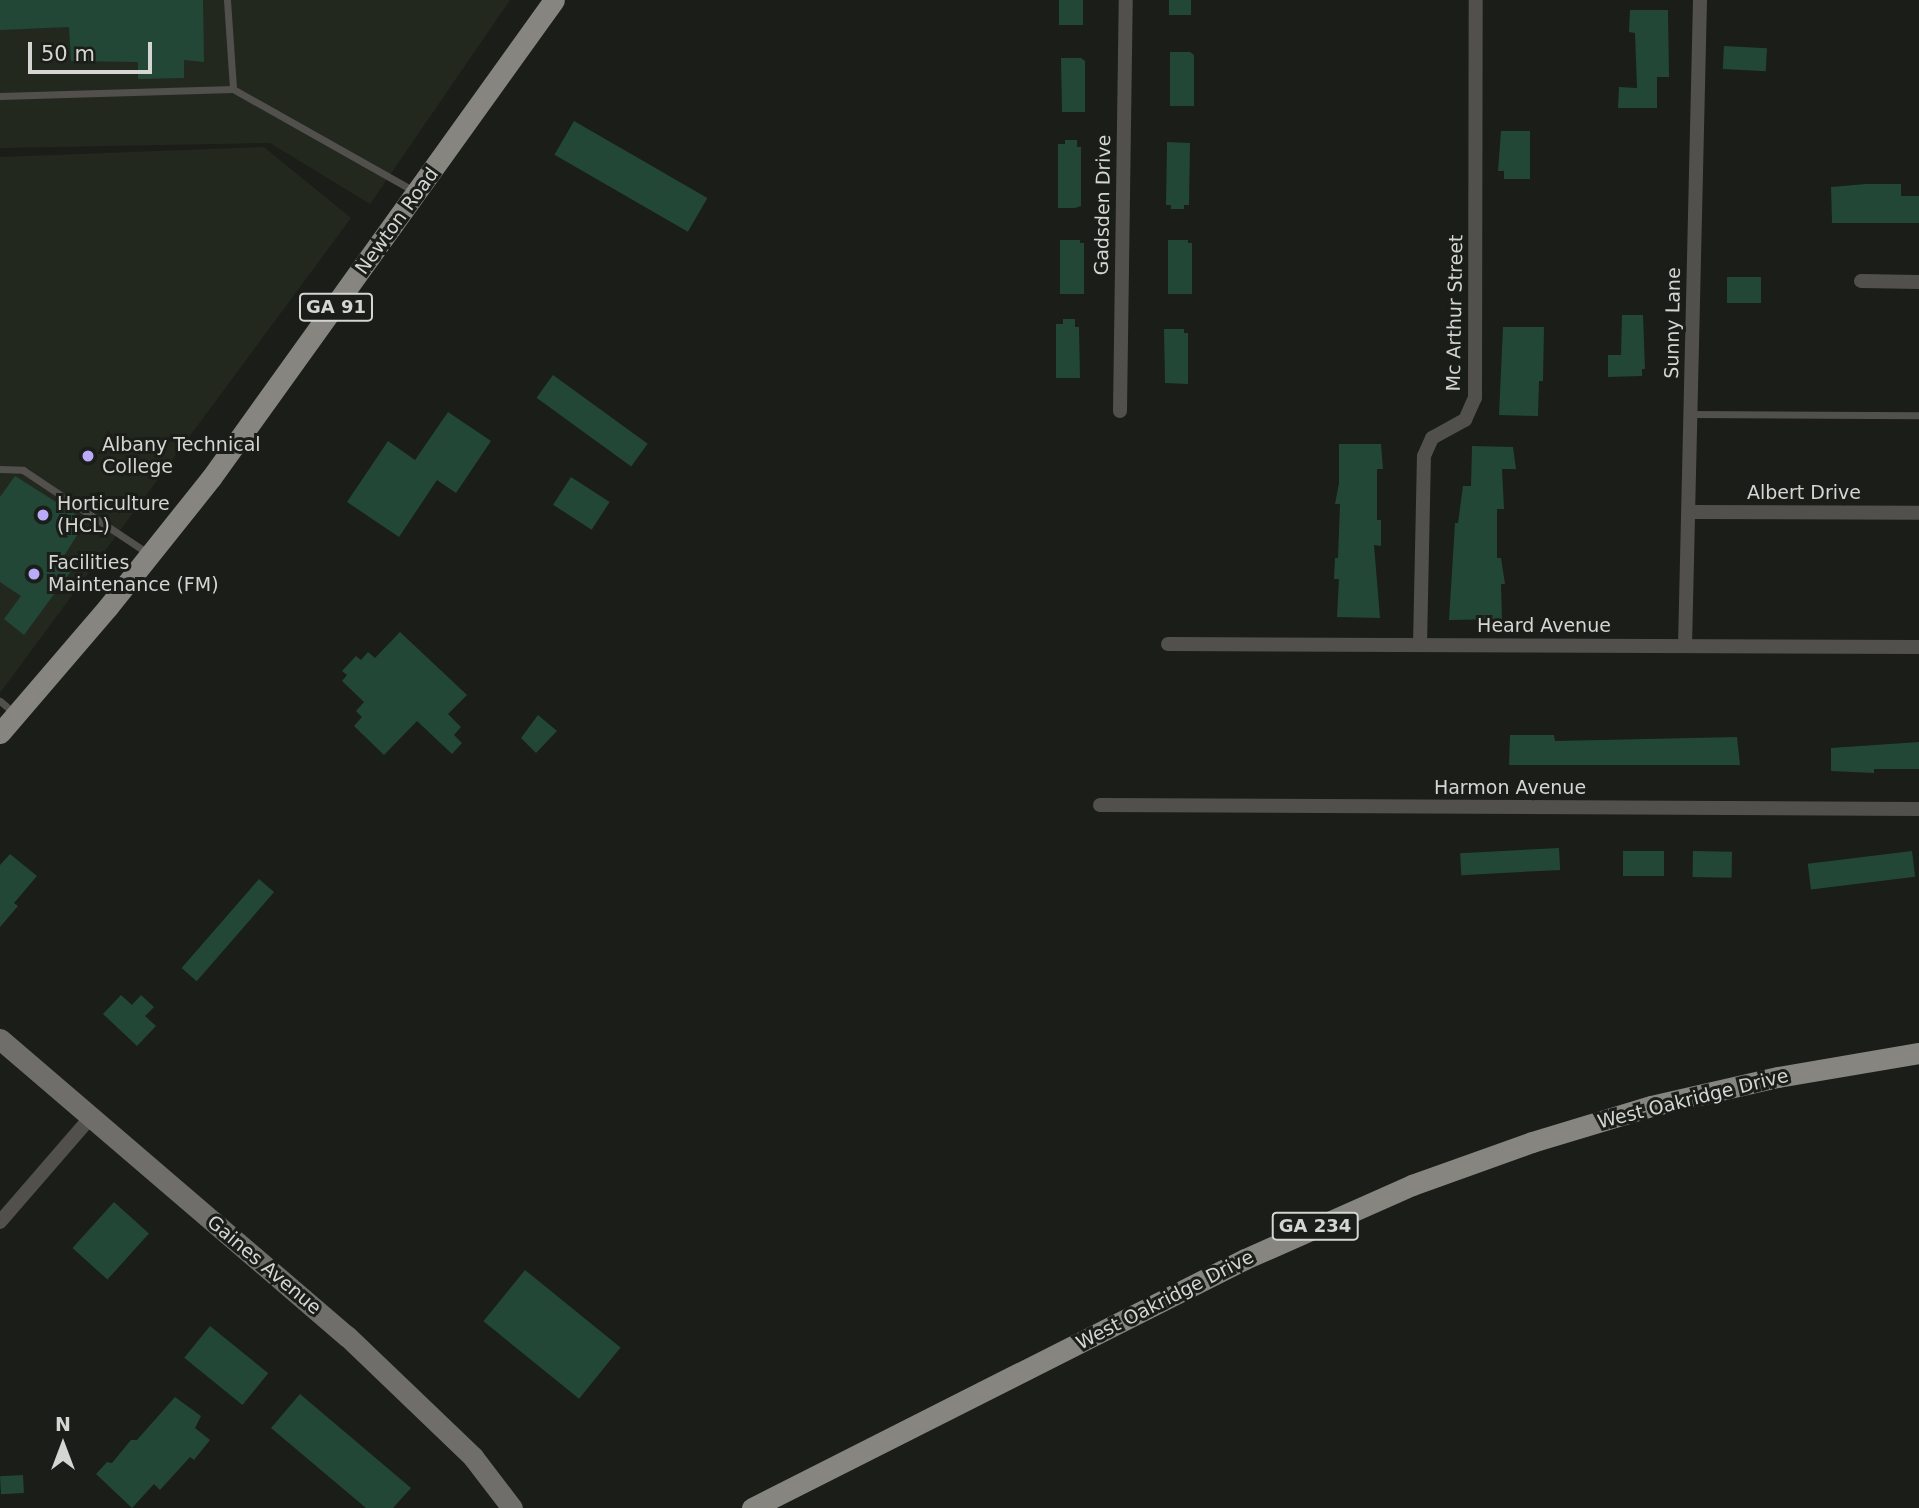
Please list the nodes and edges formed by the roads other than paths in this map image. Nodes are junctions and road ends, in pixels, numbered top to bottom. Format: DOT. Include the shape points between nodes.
graph roads {
  1 [pos="226,0"];
  2 [pos="554,0"];
  3 [pos="1126,0"];
  4 [pos="1476,0"];
  5 [pos="1700,0"];
  6 [pos="233,89"];
  7 [pos="0,96"];
  8 [pos="417,193"];
  9 [pos="1861,281"];
  10 [pos="1919,282"];
  11 [pos="1120,411"];
  12 [pos="1690,414"];
  13 [pos="1919,415"];
  14 [pos="0,469"];
  15 [pos="1689,512"];
  16 [pos="1919,513"];
  17 [pos="150,554"];
  18 [pos="1168,644"];
  19 [pos="1420,645"];
  20 [pos="1685,646"];
  21 [pos="1919,648"];
  22 [pos="8,708"];
  23 [pos="0,733"];
  24 [pos="1100,805"];
  25 [pos="1919,809"];
  26 [pos="0,1039"];
  27 [pos="1919,1054"];
  28 [pos="90,1118"];
  29 [pos="0,1222"];
  30 [pos="512,1508"];
  31 [pos="752,1508"];
  1 -- 6 [label="lane"];
  2 -- 8 [label="main road, Newton Road / GA 91"];
  3 -- 11 [label="street, Gadsden Drive"];
  4 -- 19 [label="street, Mc Arthur Street" via="1475,398 1465,420 1432,438 1424,456"];
  5 -- 12 [label="street, Sunny Lane"];
  6 -- 7 [label="lane"];
  6 -- 8 [label="lane"];
  8 -- 17 [label="main road, Newton Road / GA 91" via="211,478"];
  9 -- 10 [label="street"];
  12 -- 13 [label="lane"];
  12 -- 15 [label="street, Sunny Lane"];
  14 -- 17 [label="lane" via="23,470"];
  15 -- 16 [label="street, Albert Drive"];
  15 -- 20 [label="street, Sunny Lane"];
  17 -- 22 [label="main road, Newton Road / GA 91"];
  18 -- 19 [label="street, Heard Avenue"];
  19 -- 20 [label="street, Heard Avenue"];
  20 -- 21 [label="street, Heard Avenue"];
  22 -- 23 [label="main road, Newton Road / GA 91"];
  24 -- 25 [label="street, Harmon Avenue"];
  26 -- 28 [label="street, Gaines Avenue"];
  27 -- 31 [label="main road, West Oakridge Drive / GA 234" via="1778,1077 1651,1106 1412,1185 1245,1259"];
  28 -- 29 [label="street"];
  28 -- 30 [label="street, Gaines Avenue" via="357,1345 473,1457"];
}
